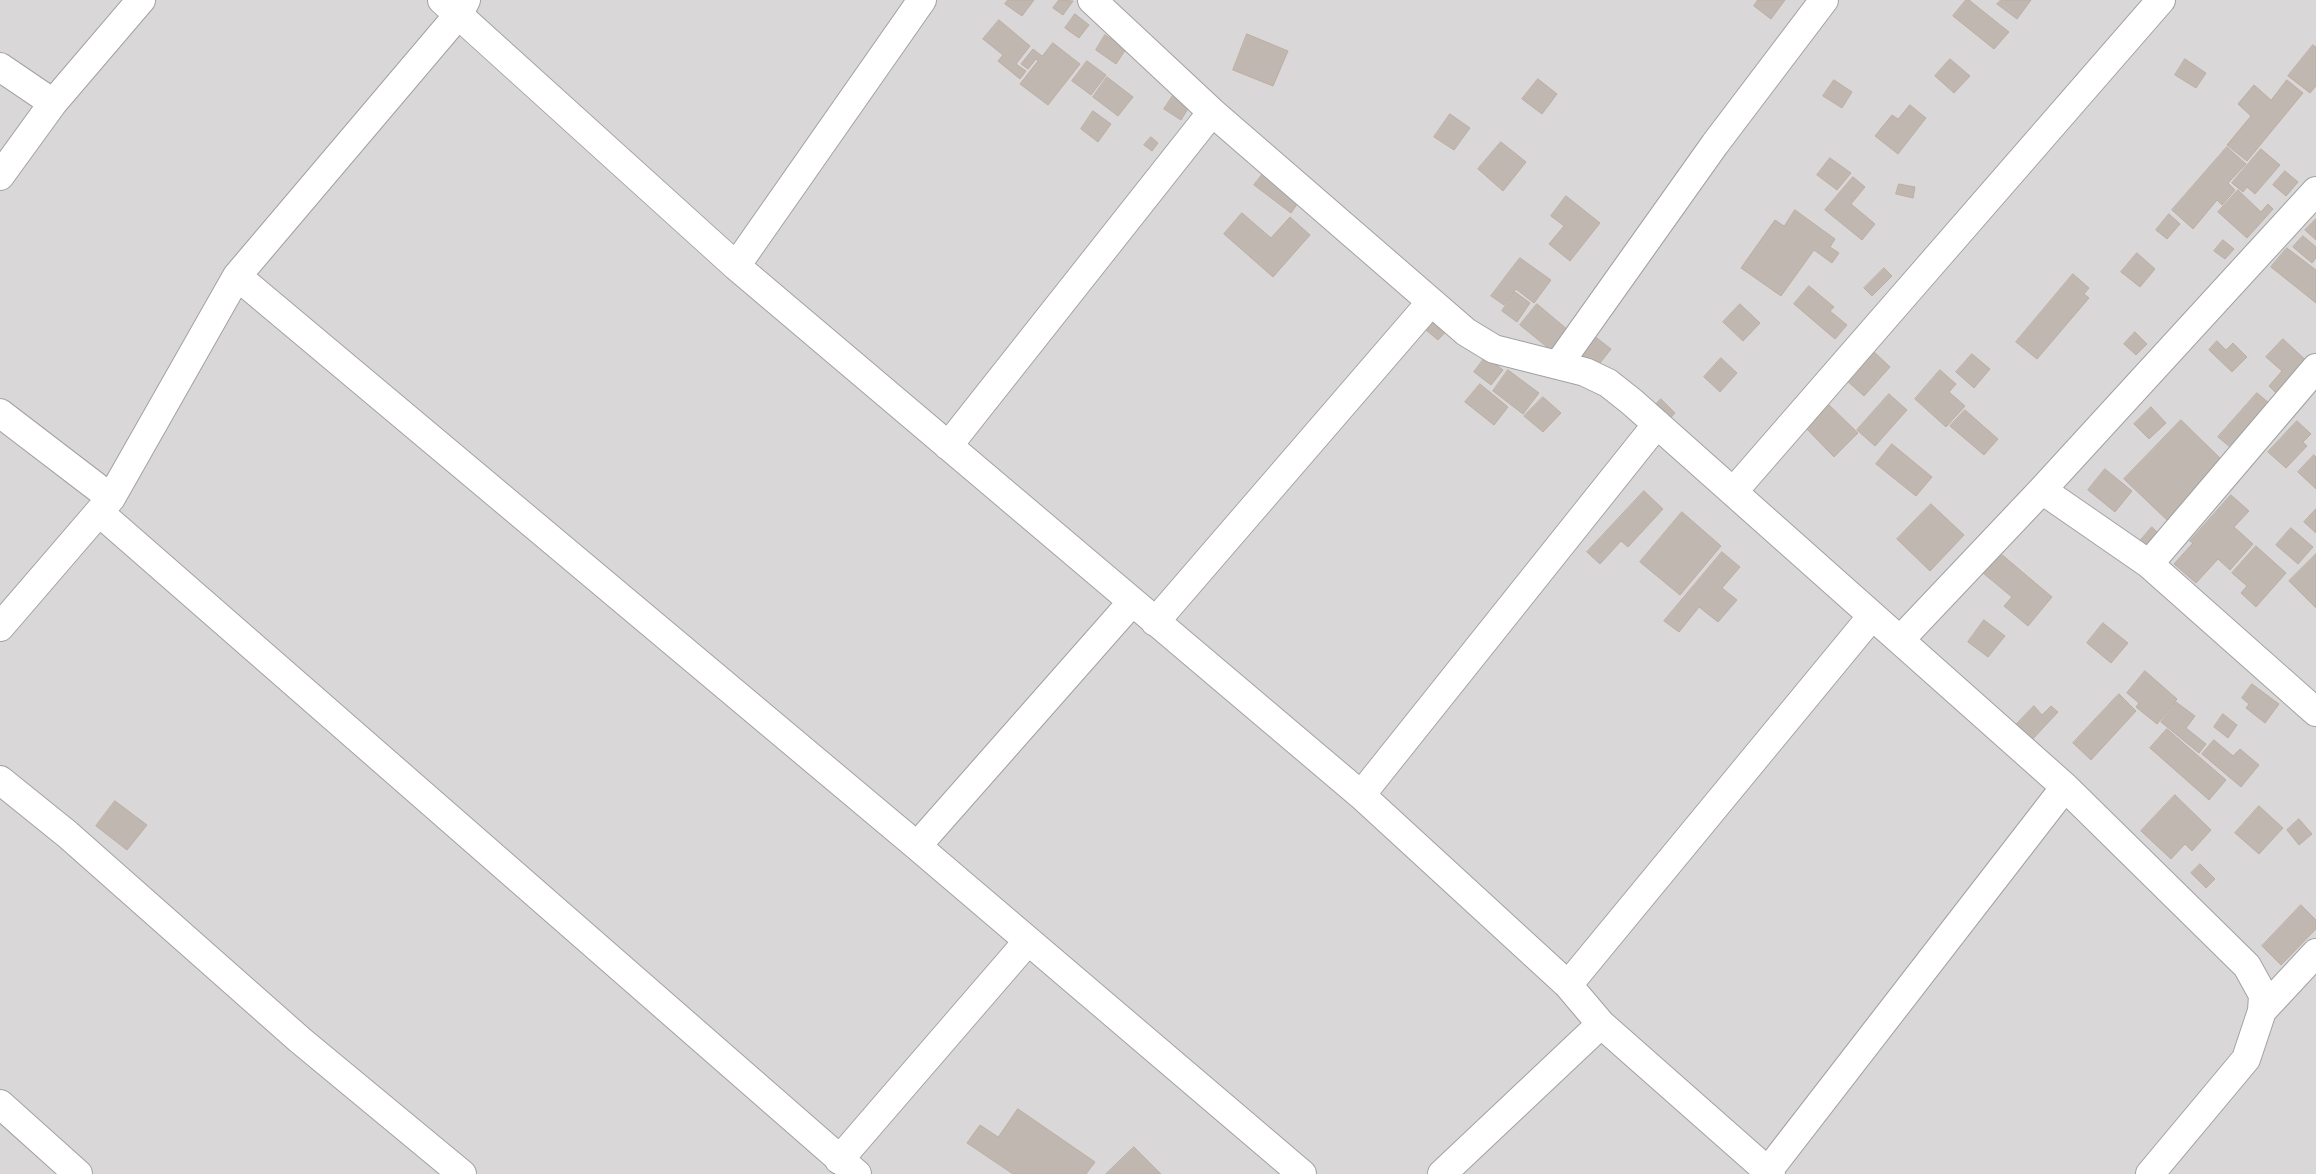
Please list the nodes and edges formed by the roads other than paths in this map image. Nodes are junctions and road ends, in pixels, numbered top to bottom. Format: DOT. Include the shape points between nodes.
graph roads {
  1 [pos="141,0"];
  2 [pos="922,0"];
  3 [pos="1092,0"];
  4 [pos="1824,0"];
  5 [pos="2162,0"];
  6 [pos="456,5"];
  7 [pos="0,68"];
  8 [pos="53,104"];
  9 [pos="1212,112"];
  10 [pos="0,176"];
  11 [pos="2316,191"];
  12 [pos="736,266"];
  13 [pos="237,276"];
  14 [pos="1432,302"];
  15 [pos="1558,365"];
  16 [pos="2316,368"];
  17 [pos="0,413"];
  18 [pos="1657,424"];
  19 [pos="948,446"];
  20 [pos="2042,490"];
  21 [pos="1733,492"];
  22 [pos="105,506"];
  23 [pos="2149,564"];
  24 [pos="1132,602"];
  25 [pos="1872,616"];
  26 [pos="1155,622"];
  27 [pos="0,628"];
  28 [pos="1900,640"];
  29 [pos="2316,712"];
  30 [pos="0,780"];
  31 [pos="2065,787"];
  32 [pos="1361,795"];
  33 [pos="917,846"];
  34 [pos="1028,942"];
  35 [pos="2316,953"];
  36 [pos="1568,986"];
  37 [pos="2262,1011"];
  38 [pos="1601,1024"];
  39 [pos="0,1104"];
  40 [pos="848,1167"];
  41 [pos="1770,1172"];
  42 [pos="78,1174"];
  43 [pos="462,1174"];
  44 [pos="1302,1174"];
  45 [pos="1442,1174"];
  46 [pos="2150,1174"];
  1 -- 8 [label="street"];
  2 -- 12 [label="street"];
  3 -- 9 [label="street"];
  4 -- 15 [label="street" via="1715,144"];
  5 -- 21 [label="street"];
  6 -- 12 [label="street"];
  6 -- 13 [label="street"];
  7 -- 8 [label="street"];
  8 -- 10 [label="street"];
  9 -- 14 [label="street"];
  9 -- 19 [label="street"];
  11 -- 20 [label="street"];
  12 -- 19 [label="street"];
  13 -- 22 [label="street"];
  13 -- 33 [label="street"];
  14 -- 15 [label="street" via="1466,332 1494,349"];
  14 -- 26 [label="street"];
  15 -- 18 [label="street" via="1585,372 1608,383"];
  16 -- 23 [label="street"];
  17 -- 22 [label="street"];
  18 -- 21 [label="street"];
  18 -- 32 [label="street"];
  19 -- 24 [label="street"];
  20 -- 23 [label="street"];
  20 -- 28 [label="street"];
  21 -- 25 [label="street"];
  22 -- 27 [label="street"];
  22 -- 40 [label="street"];
  23 -- 29 [label="street"];
  24 -- 26 [label="street"];
  24 -- 33 [label="street"];
  25 -- 28 [label="street"];
  25 -- 36 [label="street"];
  26 -- 32 [label="street"];
  28 -- 31 [label="street"];
  30 -- 43 [label="street" via="67,834 300,1040"];
  31 -- 37 [label="street" via="2247,966 2263,995"];
  31 -- 41 [label="street"];
  32 -- 36 [label="street"];
  33 -- 34 [label="street"];
  34 -- 40 [label="street"];
  34 -- 44 [label="street"];
  35 -- 37 [label="street"];
  36 -- 38 [label="street"];
  37 -- 46 [label="street" via="2246,1060"];
  38 -- 41 [label="street"];
  38 -- 45 [label="street"];
  39 -- 42 [label="street"];
}
